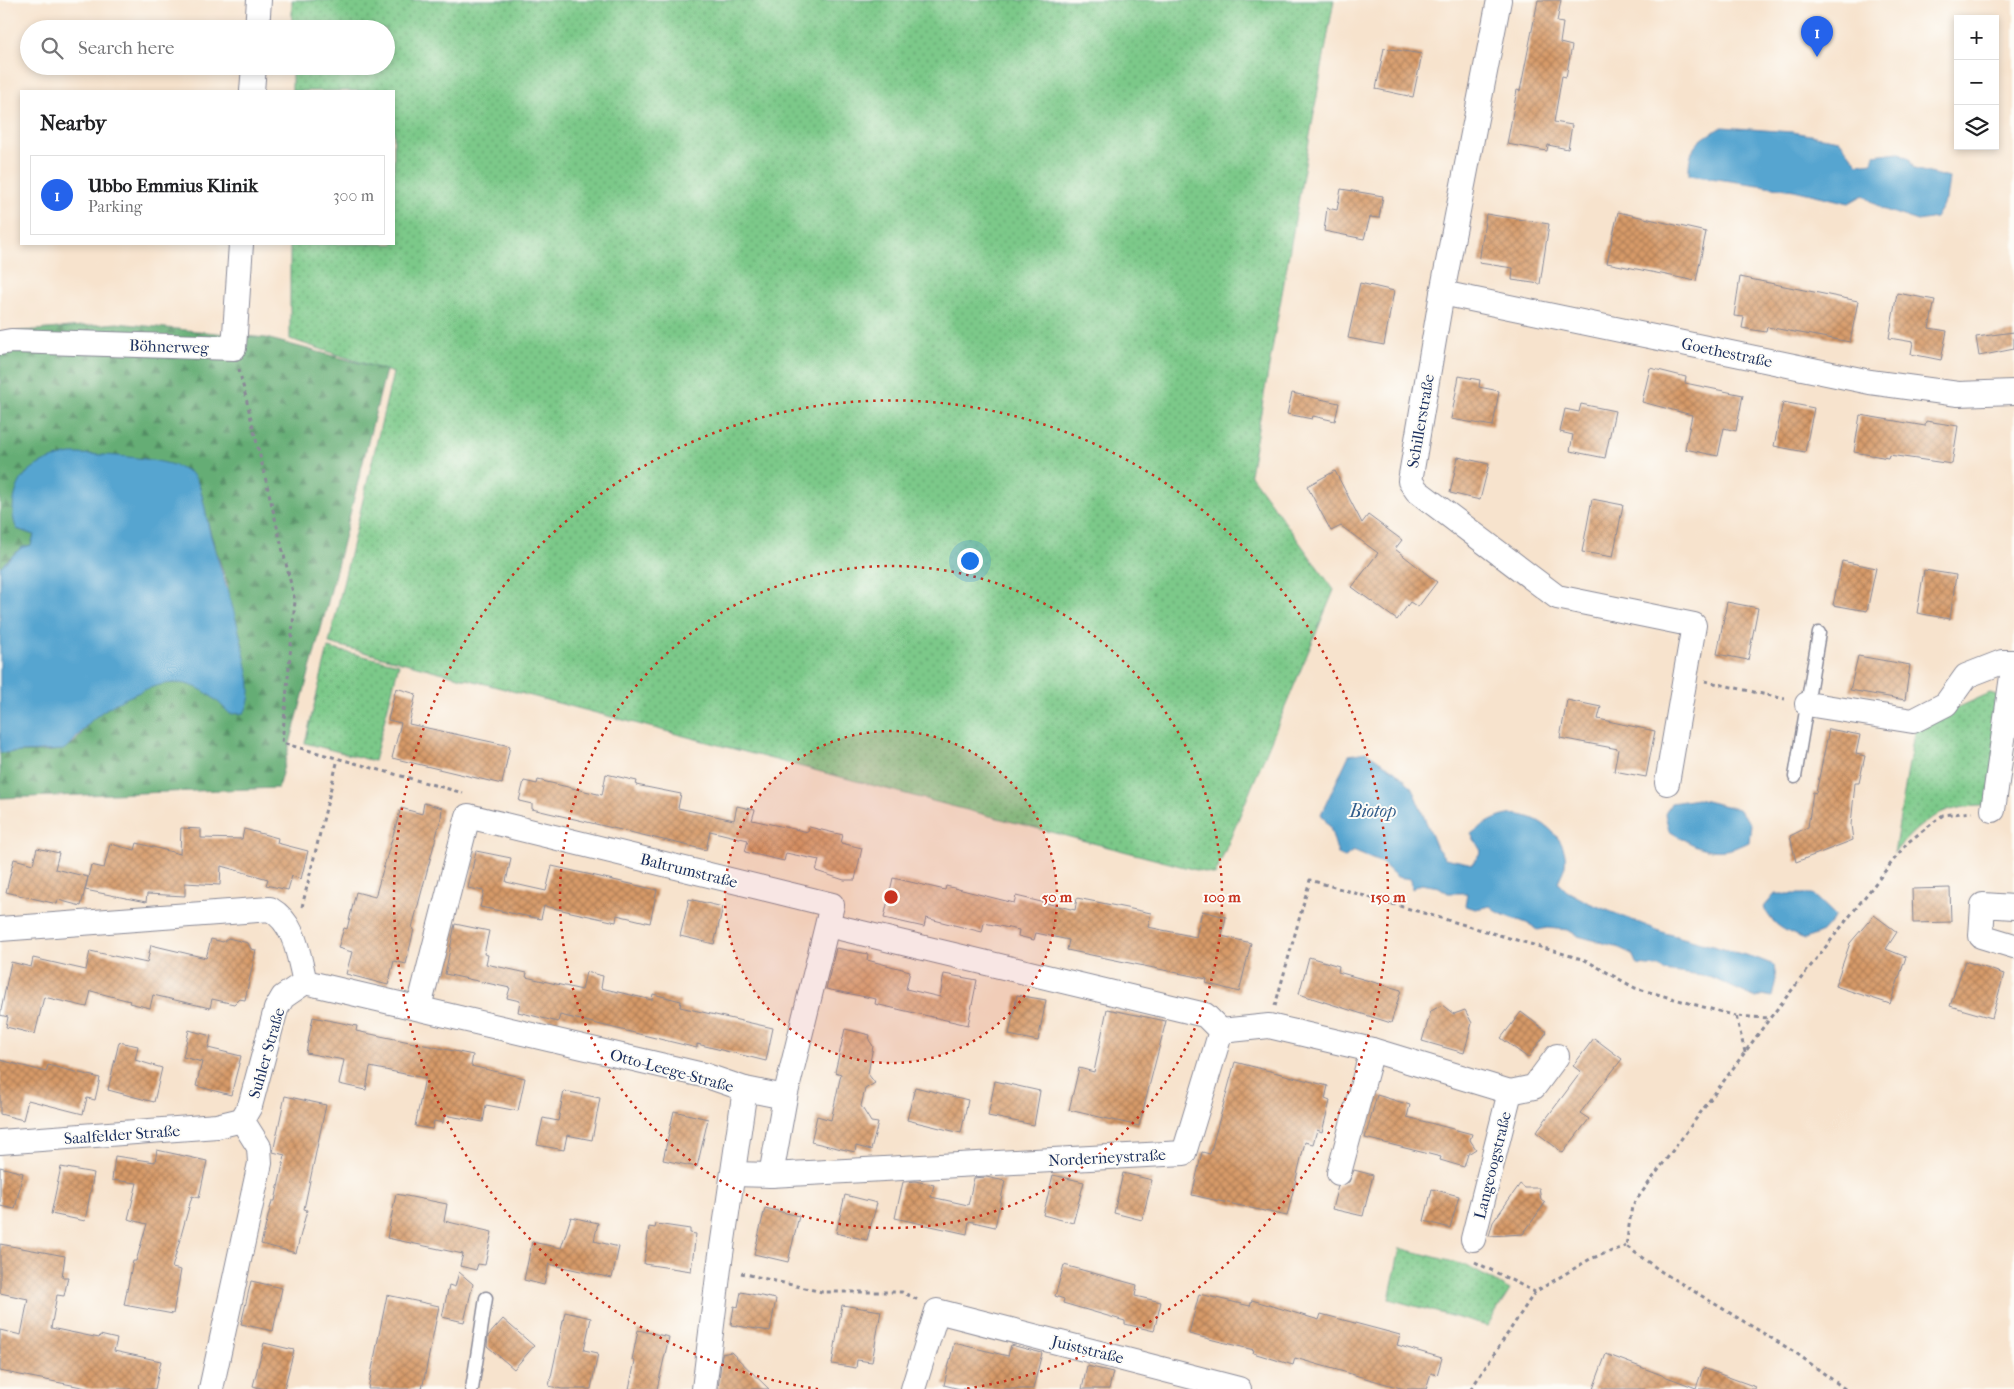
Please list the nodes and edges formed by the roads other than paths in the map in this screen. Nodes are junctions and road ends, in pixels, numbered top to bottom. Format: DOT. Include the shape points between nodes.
graph roads {
  1 [pos="259,0"];
  2 [pos="1499,0"];
  3 [pos="258,20"];
  4 [pos="253,75"];
  5 [pos="252,90"];
  6 [pos="241,245"];
  7 [pos="1442,293"];
  8 [pos="0,343"];
  9 [pos="2014,392"];
  10 [pos="1819,633"];
  11 [pos="2014,662"];
  12 [pos="1807,704"];
  13 [pos="1795,777"];
  14 [pos="1667,783"];
  15 [pos="1993,810"];
  16 [pos="2014,907"];
  17 [pos="828,925"];
  18 [pos="0,929"];
  19 [pos="2014,946"];
  20 [pos="305,982"];
  21 [pos="419,1007"];
  22 [pos="1220,1031"];
  23 [pos="1372,1050"];
  24 [pos="1557,1056"];
  25 [pos="745,1089"];
  26 [pos="1510,1092"];
  27 [pos="785,1097"];
  28 [pos="242,1120"];
  29 [pos="0,1142"];
  30 [pos="1339,1173"];
  31 [pos="734,1174"];
  32 [pos="771,1175"];
  33 [pos="1473,1239"];
  34 [pos="486,1298"];
  35 [pos="211,1389"];
  36 [pos="472,1389"];
  37 [pos="704,1389"];
  38 [pos="913,1389"];
  39 [pos="1239,1389"];
  1 -- 3 [label="street"];
  2 -- 7 [label="street, Schillerstraße"];
  4 -- 5 [label="street"];
  6 -- 8 [label="street, Böhnerweg" via="234,348"];
  7 -- 9 [label="street, Goethestraße" via="1870,382 1958,394"];
  7 -- 14 [label="street, Schillerstraße" via="1410,481 1417,491 1557,597 1694,625"];
  10 -- 12 [label="lane"];
  11 -- 12 [label="street" via="2002,662 1966,676 1946,704 1913,721"];
  11 -- 15 [label="street"];
  12 -- 13 [label="lane"];
  16 -- 19 [label="street" via="1983,905 1981,936"];
  17 -- 21 [label="street, Baltrumstraße" via="832,905 468,816"];
  17 -- 22 [label="street" via="1205,1015"];
  17 -- 27 [label="street, Baltrumstraße"];
  18 -- 20 [label="street" via="270,909 288,924"];
  20 -- 21 [label="street, Otto-Leege-Straße"];
  20 -- 28 [label="street, Suhler Straße" via="283,997 276,1009 250,1106"];
  21 -- 25 [label="street, Otto-Leege-Straße" via="707,1076"];
  22 -- 23 [label="street, Langeoogstraße" via="1269,1026"];
  22 -- 32 [label="street, Norderneystraße" via="1184,1153"];
  23 -- 26 [label="street, Langeoogstraße"];
  23 -- 30 [label="street"];
  24 -- 26 [label="street, Langeoogstraße" via="1534,1087"];
  25 -- 27 [label="street"];
  25 -- 31 [label="street, Otto-Leege-Straße"];
  26 -- 33 [label="street, Langeoogstraße"];
  27 -- 32 [label="street, Baltrumstraße"];
  28 -- 29 [label="street, Saalfelder Straße" via="217,1126"];
  28 -- 35 [label="street, Suhler Straße" via="259,1148 260,1163"];
  31 -- 32 [label="street, Norderneystraße"];
  31 -- 37 [label="street, Otto-Leege-Straße"];
  34 -- 36 [label="lane"];
  38 -- 39 [label="street, Juiststraße" via="937,1311"];
}
